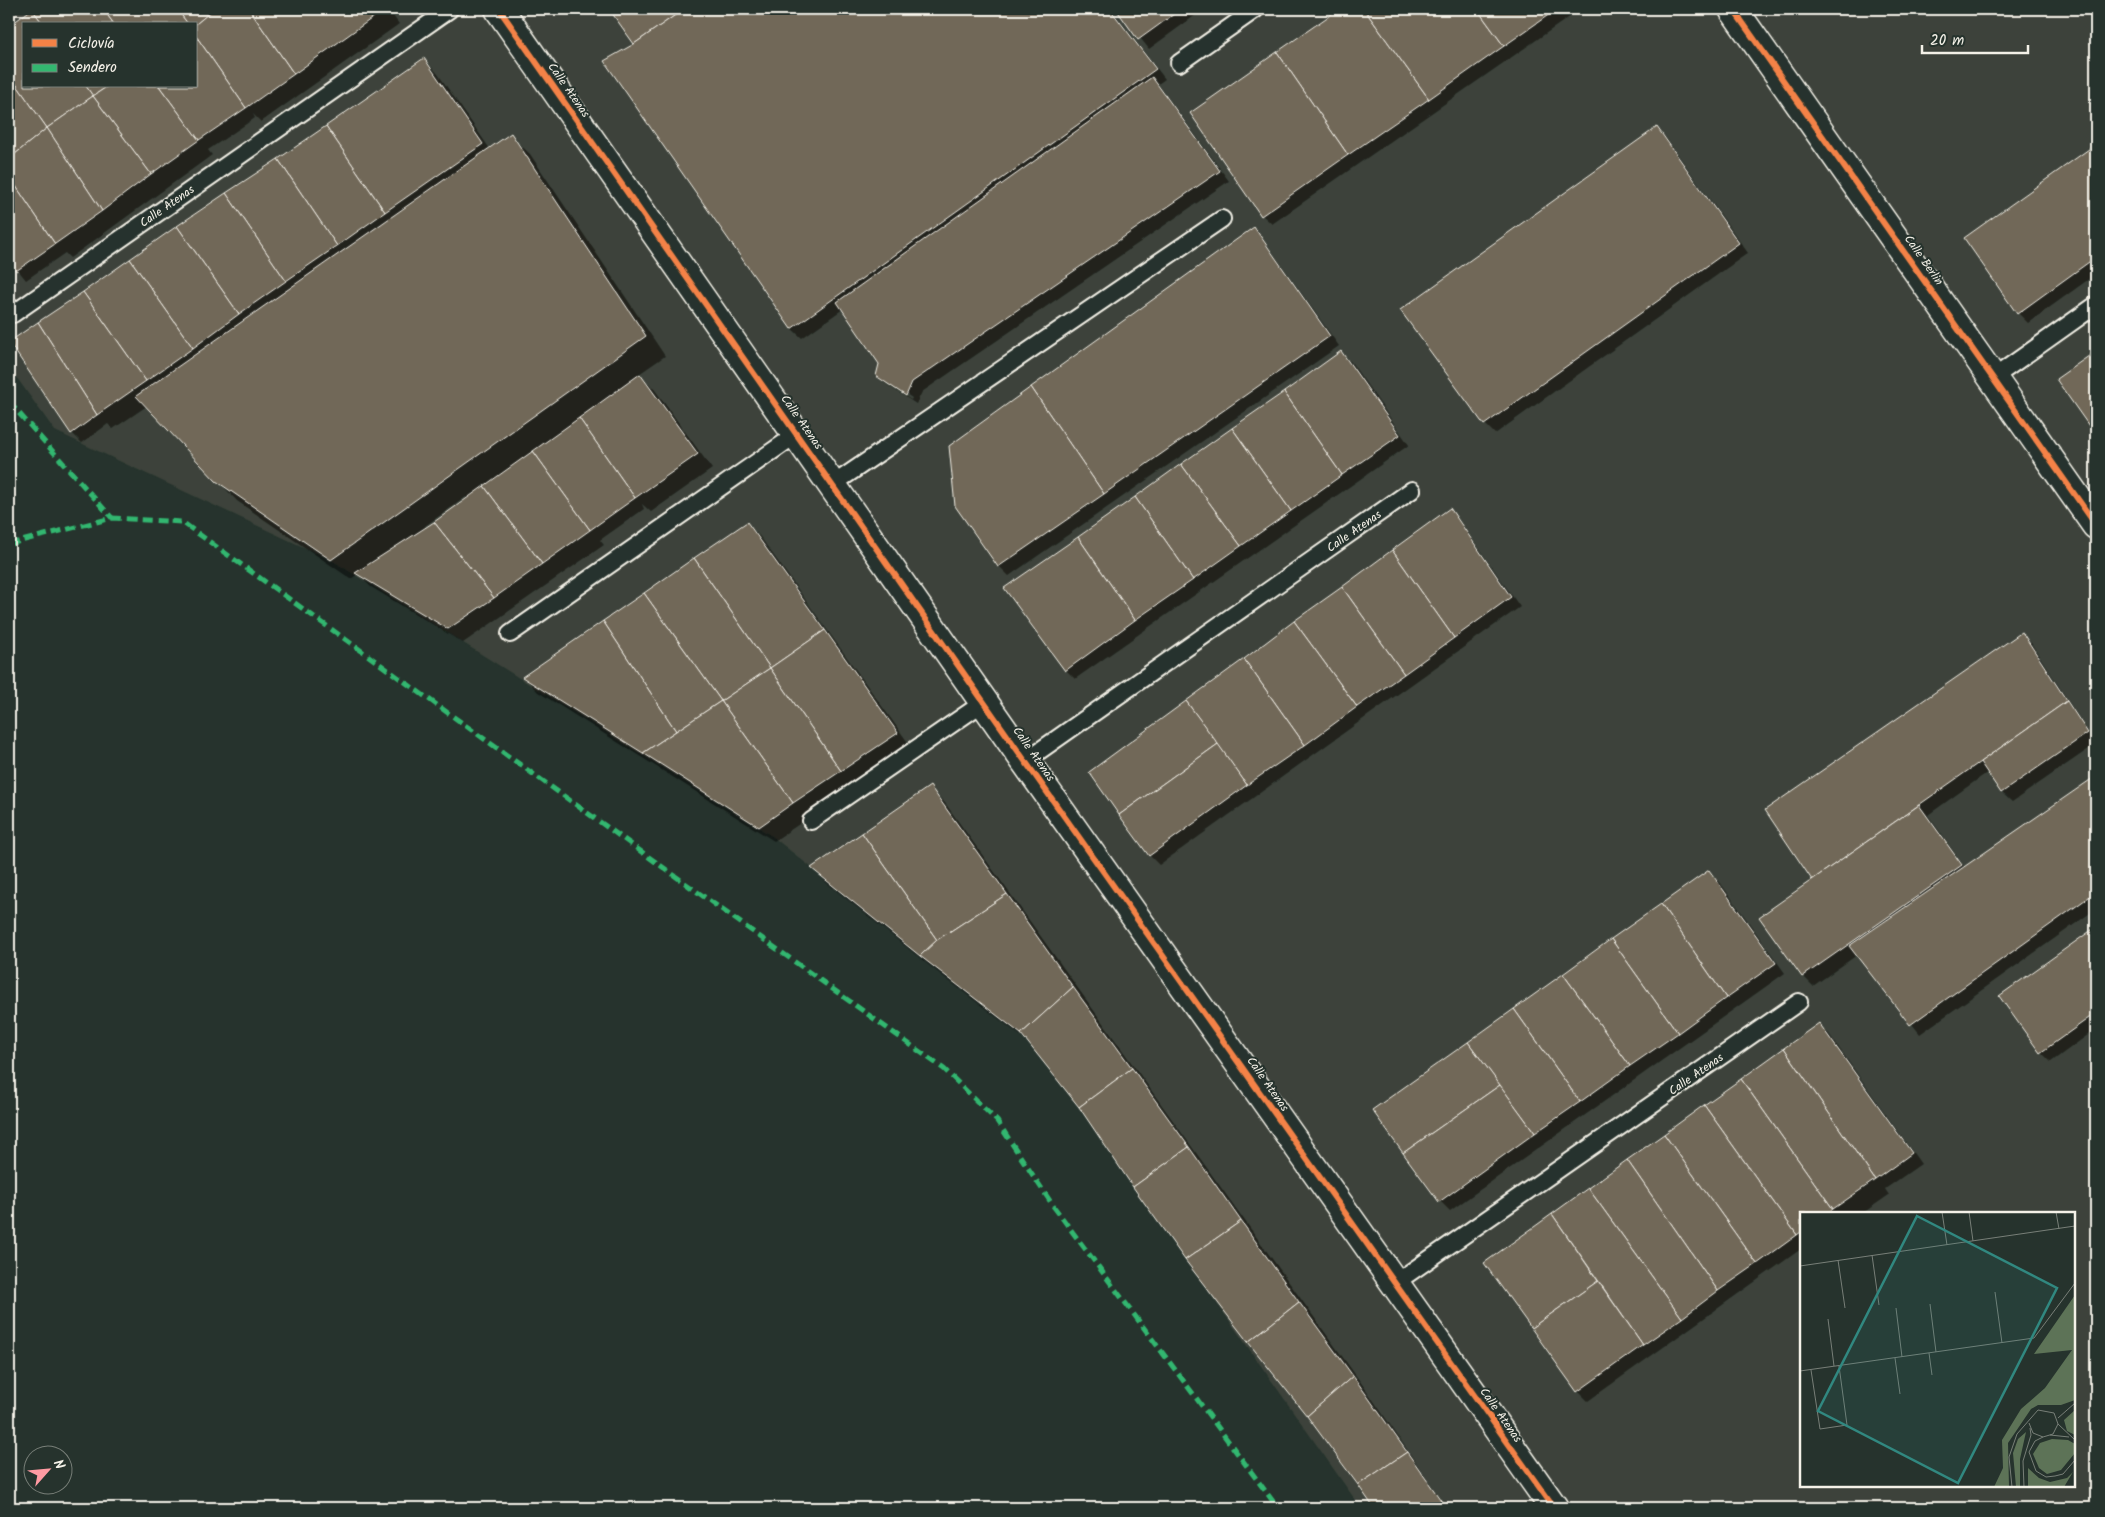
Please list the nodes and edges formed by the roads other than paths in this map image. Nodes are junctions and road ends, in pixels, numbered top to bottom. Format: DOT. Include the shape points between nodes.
graph roads {
  1 [pos="450,9"];
  2 [pos="499,9"];
  3 [pos="1256,9"];
  4 [pos="1733,9"];
  5 [pos="1180,63"];
  6 [pos="1222,219"];
  7 [pos="2096,305"];
  8 [pos="9,308"];
  9 [pos="1993,378"];
  10 [pos="796,434"];
  11 [pos="832,485"];
  12 [pos="1412,490"];
  13 [pos="2096,525"];
  14 [pos="510,634"];
  15 [pos="984,702"];
  16 [pos="1025,761"];
  17 [pos="811,821"];
  18 [pos="1799,1002"];
  19 [pos="1396,1284"];
  20 [pos="1554,1508"];
  1 -- 8 [label="lane, Calle Atenas" via="13,314"];
  2 -- 10 [label="street, Calle Atenas"];
  3 -- 5 [label="lane"];
  4 -- 9 [label="street, Calle Berlin"];
  6 -- 11 [label="lane"];
  7 -- 9 [label="lane"];
  9 -- 13 [label="street, Calle Berlin"];
  10 -- 11 [label="street, Calle Atenas"];
  10 -- 14 [label="lane, Calle Atenas"];
  11 -- 15 [label="street, Calle Atenas"];
  12 -- 16 [label="lane, Calle Atenas"];
  15 -- 16 [label="street, Calle Atenas"];
  15 -- 17 [label="lane"];
  16 -- 19 [label="street, Calle Atenas"];
  18 -- 19 [label="lane, Calle Atenas"];
  19 -- 20 [label="street, Calle Atenas"];
}
